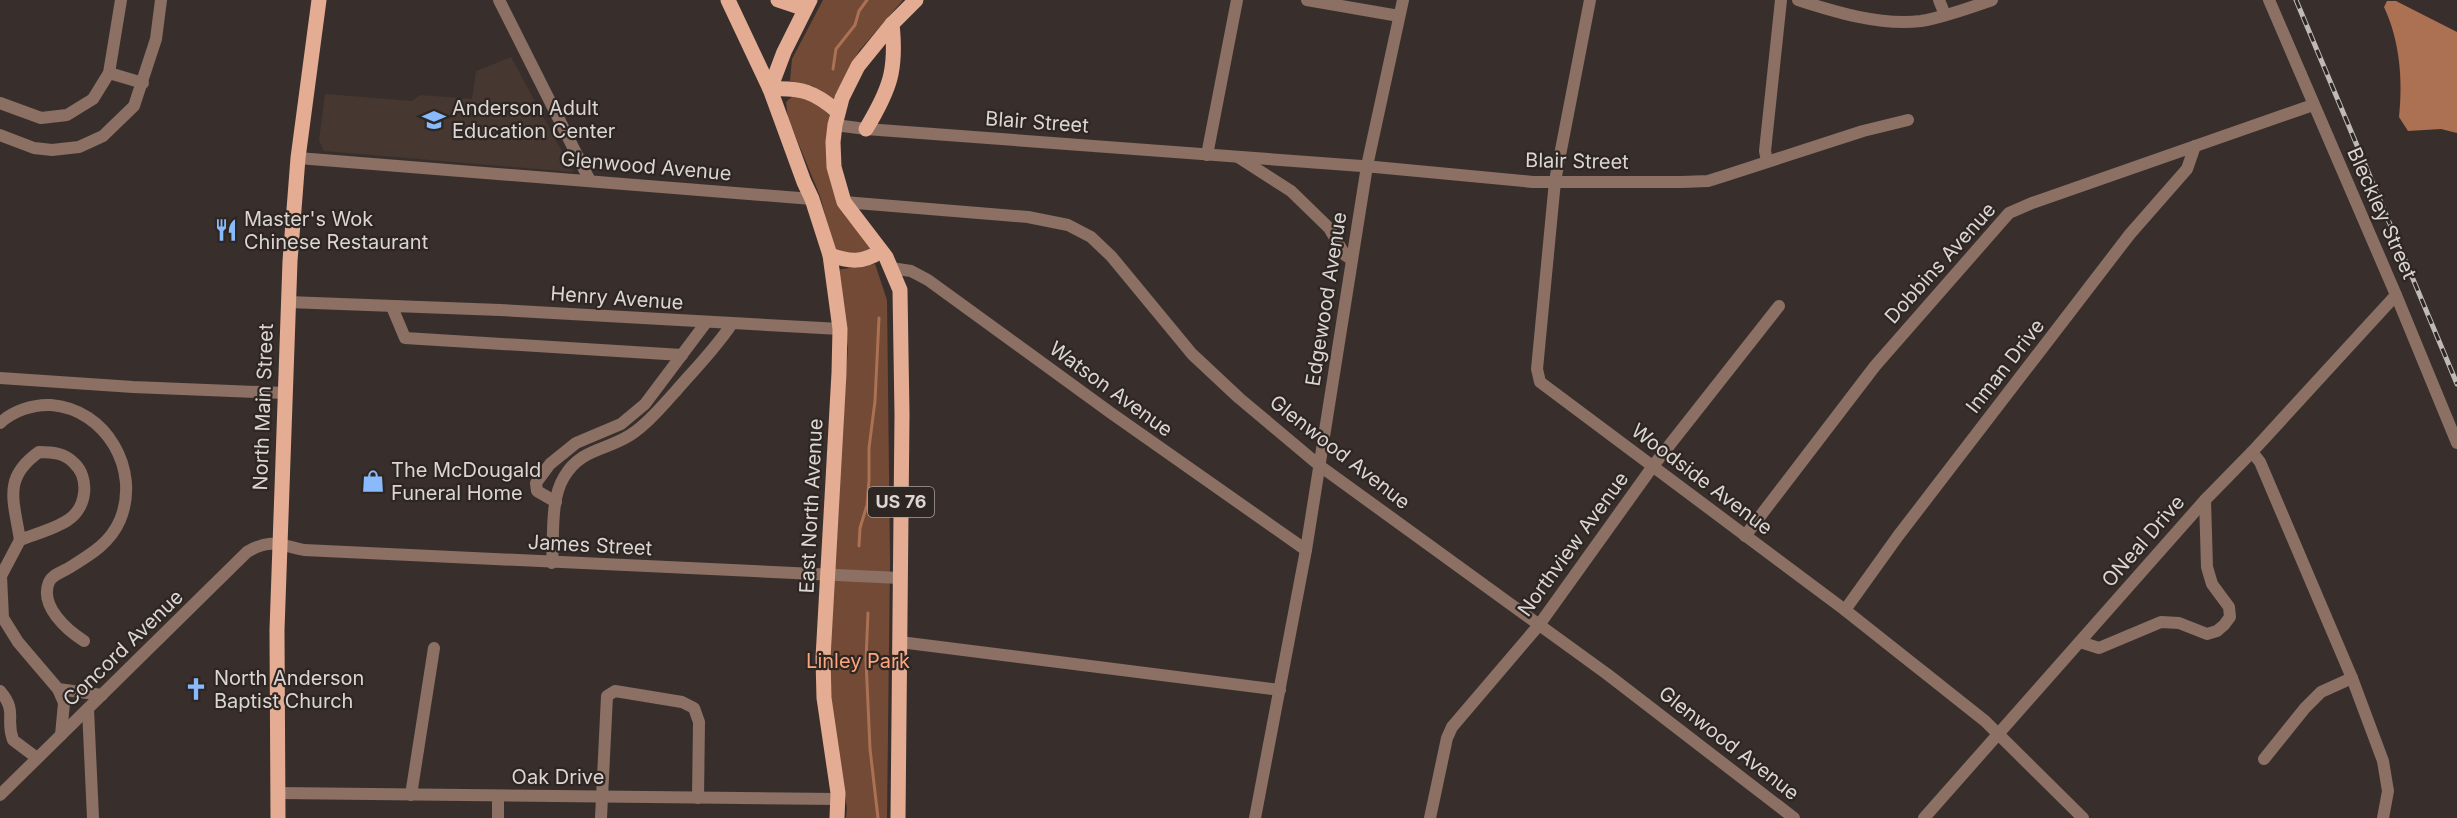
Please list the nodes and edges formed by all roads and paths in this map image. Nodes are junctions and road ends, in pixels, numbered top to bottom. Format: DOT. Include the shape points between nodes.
graph roads {
  1 [pos="121,0"];
  2 [pos="161,0"];
  3 [pos="318,0"];
  4 [pos="500,0"];
  5 [pos="728,0"];
  6 [pos="778,0"];
  7 [pos="916,0"];
  8 [pos="1237,0"];
  9 [pos="1307,0"];
  10 [pos="1403,0"];
  11 [pos="1590,0"];
  12 [pos="1781,0"];
  13 [pos="1798,0"];
  14 [pos="1939,0"];
  15 [pos="1992,0"];
  16 [pos="2269,0"];
  17 [pos="808,5"];
  18 [pos="1946,15"];
  19 [pos="1400,16"];
  20 [pos="892,24"];
  21 [pos="109,73"];
  22 [pos="143,83"];
  23 [pos="770,88"];
  24 [pos="0,103"];
  25 [pos="2313,105"];
  26 [pos="836,118"];
  27 [pos="1908,120"];
  28 [pos="866,129"];
  29 [pos="0,135"];
  30 [pos="2195,146"];
  31 [pos="1207,155"];
  32 [pos="1237,157"];
  33 [pos="298,158"];
  34 [pos="1767,161"];
  35 [pos="1367,166"];
  36 [pos="590,181"];
  37 [pos="1555,181"];
  38 [pos="812,199"];
  39 [pos="844,202"];
  40 [pos="881,251"];
  41 [pos="830,255"];
  42 [pos="1351,259"];
  43 [pos="891,268"];
  44 [pos="2396,295"];
  45 [pos="288,302"];
  46 [pos="1779,306"];
  47 [pos="392,308"];
  48 [pos="705,324"];
  49 [pos="731,325"];
  50 [pos="840,329"];
  51 [pos="682,355"];
  52 [pos="0,378"];
  53 [pos="284,393"];
  54 [pos="0,423"];
  55 [pos="2457,443"];
  56 [pos="2252,452"];
  57 [pos="1320,466"];
  58 [pos="1653,466"];
  59 [pos="2205,500"];
  60 [pos="556,502"];
  61 [pos="1745,536"];
  62 [pos="20,540"];
  63 [pos="279,543"];
  64 [pos="1306,550"];
  65 [pos="552,562"];
  66 [pos="2,571"];
  67 [pos="828,576"];
  68 [pos="900,578"];
  69 [pos="1845,610"];
  70 [pos="2,621"];
  71 [pos="1539,625"];
  72 [pos="84,641"];
  73 [pos="900,642"];
  74 [pos="2080,642"];
  75 [pos="434,648"];
  76 [pos="2352,678"];
  77 [pos="58,689"];
  78 [pos="1280,690"];
  79 [pos="0,691"];
  80 [pos="102,695"];
  81 [pos="88,709"];
  82 [pos="1998,734"];
  83 [pos="61,735"];
  84 [pos="37,758"];
  85 [pos="2264,759"];
  86 [pos="278,793"];
  87 [pos="0,795"];
  88 [pos="411,795"];
  89 [pos="498,796"];
  90 [pos="602,796"];
  91 [pos="698,798"];
  92 [pos="838,799"];
  93 [pos="93,818"];
  94 [pos="278,818"];
  95 [pos="498,818"];
  96 [pos="601,818"];
  97 [pos="837,818"];
  98 [pos="898,818"];
  99 [pos="1255,818"];
  100 [pos="1430,818"];
  101 [pos="1794,818"];
  102 [pos="1924,818"];
  103 [pos="2083,818"];
  104 [pos="2382,818"];
  1 -- 21 [label="street"];
  2 -- 22 [label="street" via="156,39"];
  3 -- 33 [label="main road, North Main Street"];
  4 -- 36 [label="street"];
  5 -- 23 [label="main road, East North Avenue"];
  6 -- 17 [label="main road"];
  7 -- 20 [label="main road, US 76"];
  8 -- 31 [label="street"];
  9 -- 19 [label="street"];
  10 -- 19 [label="street, Edgewood Avenue"];
  11 -- 37 [label="street"];
  12 -- 34 [label="street"];
  13 -- 18 [label="street" via="1878,19 1919,21"];
  14 -- 18 [label="street"];
  15 -- 18 [label="street"];
  16 -- 25 [label="street, Bleckley Street"];
  17 -- 23 [label="main road"];
  19 -- 35 [label="street, Edgewood Avenue"];
  20 -- 26 [label="main road, US 76" via="858,66"];
  20 -- 28 [label="main road" via="892,76"];
  21 -- 22 [label="street"];
  21 -- 24 [label="street" via="93,99 67,115 41,118"];
  22 -- 29 [label="street" via="134,106 111,129 79,147 34,148"];
  23 -- 26 [label="main road" via="792,87 809,92 824,100"];
  23 -- 38 [label="main road, East North Avenue"];
  25 -- 30 [label="street, Dobbins Avenue"];
  25 -- 44 [label="street, Bleckley Street"];
  26 -- 28 [label="street, Blair Street"];
  26 -- 39 [label="main road, US 76" via="834,167"];
  27 -- 34 [label="street, Blair Street"];
  28 -- 31 [label="street, Blair Street"];
  30 -- 61 [label="street, Dobbins Avenue" via="2009,213 1875,366"];
  30 -- 69 [label="street, Inman Drive" via="2187,169 2130,234"];
  31 -- 32 [label="street, Blair Street"];
  32 -- 35 [label="street, Blair Street"];
  32 -- 42 [label="street, Blair Street" via="1291,191 1329,228"];
  33 -- 36 [label="street, Glenwood Avenue"];
  33 -- 45 [label="main road, North Main Street"];
  34 -- 37 [label="street, Blair Street" via="1707,180"];
  35 -- 37 [label="street, Blair Street"];
  35 -- 42 [label="street, Edgewood Avenue"];
  36 -- 38 [label="street, Glenwood Avenue"];
  37 -- 58 [label="street, Woodside Avenue" via="1537,369 1540,382"];
  38 -- 41 [label="main road, East North Avenue"];
  39 -- 40 [label="main road, US 76"];
  39 -- 57 [label="street, Glenwood Avenue" via="1029,217 1068,225 1091,237 1192,354"];
  40 -- 41 [label="main road" via="858,262"];
  40 -- 43 [label="main road, US 76"];
  41 -- 50 [label="main road, East North Avenue"];
  42 -- 57 [label="street, Edgewood Avenue"];
  43 -- 64 [label="street, Watson Avenue" via="911,270 928,280"];
  43 -- 68 [label="main road, US 76" via="900,290 901,310"];
  44 -- 55 [label="street, Bleckley Street"];
  44 -- 56 [label="street, ONeal Drive"];
  45 -- 47 [label="street, Henry Avenue"];
  45 -- 53 [label="main road, North Main Street"];
  46 -- 58 [label="street, Northview Avenue"];
  47 -- 48 [label="street, Henry Avenue" via="500,310"];
  47 -- 51 [label="street" via="405,338"];
  48 -- 49 [label="street, Henry Avenue"];
  48 -- 51 [label="street"];
  49 -- 50 [label="street, Henry Avenue"];
  49 -- 60 [label="street" via="636,431 621,441 587,452 576,462 563,478"];
  50 -- 67 [label="main road, East North Avenue"];
  51 -- 60 [label="street" via="645,404 621,424 576,443 550,464 536,483 537,491"];
  52 -- 53 [label="street"];
  53 -- 63 [label="main road, North Main Street"];
  54 -- 72 [label="street" via="16,412 41,405 57,406 78,412 106,433 117,450 127,476 121,519 105,543 56,574 49,583 52,610"];
  56 -- 59 [label="street, ONeal Drive"];
  56 -- 76 [label="street" via="2260,462"];
  57 -- 64 [label="street, Edgewood Avenue"];
  57 -- 71 [label="street, Glenwood Avenue"];
  58 -- 61 [label="street, Woodside Avenue"];
  58 -- 71 [label="street, Northview Avenue"];
  59 -- 74 [label="street, ONeal Drive"];
  59 -- 74 [label="street" via="2206,567 2212,584 2229,607 2230,617 2224,625 2207,634 2179,623 2161,622 2099,648"];
  60 -- 65 [label="street"];
  61 -- 69 [label="street, Woodside Avenue"];
  62 -- 62 [label="street" via="13,489 16,474 39,452 56,452 75,463 85,484 82,506 69,520"];
  62 -- 66 [label="street"];
  63 -- 65 [label="street, James Street" via="304,550"];
  63 -- 80 [label="street, Concord Avenue" via="264,544 247,552"];
  63 -- 86 [label="main road, North Main Street"];
  64 -- 78 [label="street, Edgewood Avenue"];
  65 -- 67 [label="street, James Street"];
  66 -- 70 [label="street"];
  67 -- 68 [label="street, James Street"];
  67 -- 92 [label="main road, East North Avenue" via="824,698"];
  68 -- 73 [label="main road, US 76"];
  69 -- 82 [label="street, Woodside Avenue"];
  70 -- 77 [label="street"];
  71 -- 100 [label="street, Northview Avenue" via="1452,728"];
  71 -- 101 [label="street, Glenwood Avenue"];
  73 -- 78 [label="street"];
  73 -- 98 [label="main road, US 76"];
  74 -- 82 [label="street, ONeal Drive"];
  75 -- 88 [label="street"];
  76 -- 85 [label="street" via="2321,692"];
  76 -- 104 [label="street" via="2383,760 2388,791"];
  77 -- 80 [label="street"];
  77 -- 83 [label="street" via="64,703"];
  78 -- 99 [label="street, Edgewood Avenue"];
  79 -- 84 [label="street" via="11,708 13,740"];
  80 -- 81 [label="street, Concord Avenue"];
  81 -- 83 [label="street, Concord Avenue"];
  81 -- 93 [label="street"];
  82 -- 102 [label="street, ONeal Drive"];
  82 -- 103 [label="street, Woodside Avenue"];
  83 -- 84 [label="street, Concord Avenue"];
  84 -- 87 [label="street, Concord Avenue"];
  86 -- 88 [label="street, Oak Drive"];
  86 -- 94 [label="main road, North Main Street"];
  88 -- 89 [label="street, Oak Drive"];
  89 -- 90 [label="street, Oak Drive"];
  89 -- 95 [label="street"];
  90 -- 91 [label="street, Oak Drive"];
  90 -- 91 [label="street" via="606,696 615,691 682,702 694,708 699,722"];
  90 -- 96 [label="street"];
  91 -- 92 [label="street, Oak Drive"];
  92 -- 97 [label="main road, East North Avenue"];
}
